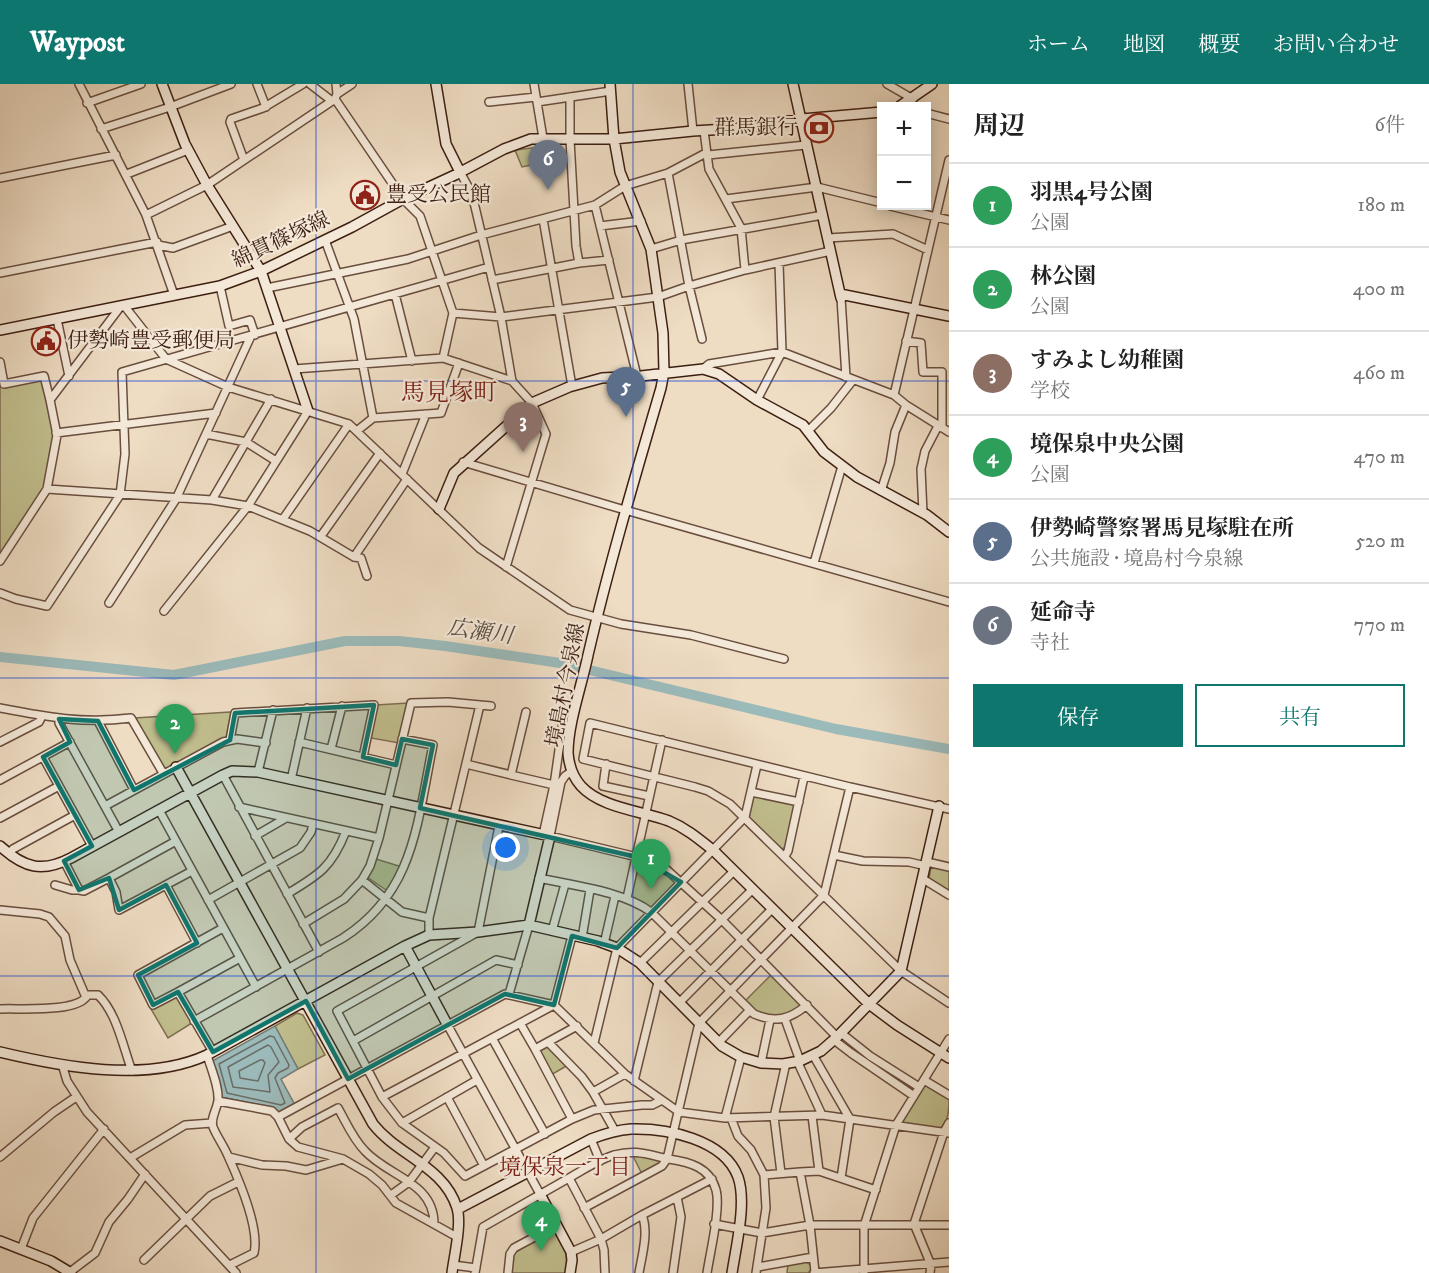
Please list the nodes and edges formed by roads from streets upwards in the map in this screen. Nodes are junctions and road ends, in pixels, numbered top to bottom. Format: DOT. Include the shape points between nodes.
graph roads {
  1 [pos="79,84"];
  2 [pos="141,84"];
  3 [pos="162,84"];
  4 [pos="231,84"];
  5 [pos="257,84"];
  6 [pos="303,84"];
  7 [pos="310,84"];
  8 [pos="336,84"];
  9 [pos="352,84"];
  10 [pos="436,84"];
  11 [pos="534,84"];
  12 [pos="688,84"];
  13 [pos="793,84"];
  14 [pos="887,84"];
  15 [pos="932,84"];
  16 [pos="611,87"];
  17 [pos="570,97"];
  18 [pos="335,98"];
  19 [pos="537,99"];
  20 [pos="913,99"];
  21 [pos="489,102"];
  22 [pos="908,102"];
  23 [pos="87,103"];
  24 [pos="170,107"];
  25 [pos="266,107"];
  26 [pos="877,112"];
  27 [pos="931,114"];
  28 [pos="949,118"];
  29 [pos="802,119"];
  30 [pos="101,129"];
  31 [pos="704,130"];
  32 [pos="693,131"];
  33 [pos="543,138"];
  34 [pos="614,139"];
  35 [pos="570,140"];
  36 [pos="806,145"];
  37 [pos="188,150"];
  38 [pos="707,154"];
  39 [pos="116,155"];
  40 [pos="244,160"];
  41 [pos="949,160"];
  42 [pos="460,172"];
  43 [pos="668,173"];
  44 [pos="127,174"];
  45 [pos="0,178"];
  46 [pos="207,185"];
  47 [pos="625,186"];
  48 [pos="817,187"];
  49 [pos="403,199"];
  50 [pos="726,199"];
  51 [pos="877,202"];
  52 [pos="595,205"];
  53 [pos="907,210"];
  54 [pos="574,211"];
  55 [pos="146,215"];
  56 [pos="823,215"];
  57 [pos="936,217"];
  58 [pos="543,219"];
  59 [pos="949,220"];
  60 [pos="641,221"];
  61 [pos="233,226"];
  62 [pos="600,226"];
  63 [pos="741,228"];
  64 [pos="481,235"];
  65 [pos="828,238"];
  66 [pos="325,240"];
  67 [pos="681,240"];
  68 [pos="158,243"];
  69 [pos="651,249"];
  70 [pos="928,250"];
  71 [pos="432,251"];
  72 [pos="831,251"];
  73 [pos="609,260"];
  74 [pos="579,263"];
  75 [pos="779,263"];
  76 [pos="489,267"];
  77 [pos="551,268"];
  78 [pos="745,270"];
  79 [pos="261,271"];
  80 [pos="0,273"];
  81 [pos="338,275"];
  82 [pos="492,280"];
  83 [pos="442,281"];
  84 [pos="220,286"];
  85 [pos="689,286"];
  86 [pos="267,288"];
  87 [pos="395,294"];
  88 [pos="174,295"];
  89 [pos="841,296"];
  90 [pos="658,297"];
  91 [pos="620,303"];
  92 [pos="121,306"];
  93 [pos="350,307"];
  94 [pos="559,309"];
  95 [pos="915,309"];
  96 [pos="453,313"];
  97 [pos="949,316"];
  98 [pos="501,317"];
  99 [pos="57,319"];
  100 [pos="280,328"];
  101 [pos="0,330"];
  102 [pos="253,335"];
  103 [pos="702,339"];
  104 [pos="906,341"];
  105 [pos="782,352"];
  106 [pos="443,358"];
  107 [pos="166,359"];
  108 [pos="412,361"];
  109 [pos="0,362"];
  110 [pos="459,363"];
  111 [pos="363,364"];
  112 [pos="294,369"];
  113 [pos="703,369"];
  114 [pos="664,372"];
  115 [pos="69,376"];
  116 [pos="638,376"];
  117 [pos="849,379"];
  118 [pos="512,381"];
  119 [pos="572,386"];
  120 [pos="228,387"];
  121 [pos="894,395"];
  122 [pos="271,399"];
  123 [pos="50,400"];
  124 [pos="758,400"];
  125 [pos="532,403"];
  126 [pos="906,405"];
  127 [pos="308,411"];
  128 [pos="946,412"];
  129 [pos="216,413"];
  130 [pos="426,414"];
  131 [pos="373,418"];
  132 [pos="349,424"];
  133 [pos="124,425"];
  134 [pos="943,429"];
  135 [pos="358,430"];
  136 [pos="808,431"];
  137 [pos="56,433"];
  138 [pos="206,434"];
  139 [pos="246,442"];
  140 [pos="380,453"];
  141 [pos="276,461"];
  142 [pos="463,462"];
  143 [pos="842,466"];
  144 [pos="404,476"];
  145 [pos="531,483"];
  146 [pos="46,489"];
  147 [pos="881,491"];
  148 [pos="120,495"];
  149 [pos="176,499"];
  150 [pos="212,501"];
  151 [pos="248,506"];
  152 [pos="439,509"];
  153 [pos="626,511"];
  154 [pos="923,513"];
  155 [pos="283,519"];
  156 [pos="947,529"];
  157 [pos="321,536"];
  158 [pos="354,557"];
  159 [pos="0,561"];
  160 [pos="813,563"];
  161 [pos="506,567"];
  162 [pos="367,576"];
  163 [pos="0,592"];
  164 [pos="949,602"];
  165 [pos="109,603"];
  166 [pos="164,611"];
  167 [pos="596,621"];
  168 [pos="784,659"];
  169 [pos="480,705"];
  170 [pos="342,706"];
  171 [pos="490,706"];
  172 [pos="0,708"];
  173 [pos="307,708"];
  174 [pos="273,710"];
  175 [pos="526,712"];
  176 [pos="42,716"];
  177 [pos="59,719"];
  178 [pos="98,721"];
  179 [pos="564,722"];
  180 [pos="402,739"];
  181 [pos="230,740"];
  182 [pos="662,740"];
  183 [pos="0,742"];
  184 [pos="70,742"];
  185 [pos="299,742"];
  186 [pos="266,743"];
  187 [pos="331,749"];
  188 [pos="43,757"];
  189 [pos="363,757"];
  190 [pos="466,764"];
  191 [pos="606,764"];
  192 [pos="396,765"];
  193 [pos="757,765"];
  194 [pos="176,767"];
  195 [pos="572,771"];
  196 [pos="258,772"];
  197 [pos="164,774"];
  198 [pos="223,775"];
  199 [pos="511,775"];
  200 [pos="654,775"];
  201 [pos="804,777"];
  202 [pos="0,780"];
  203 [pos="291,780"];
  204 [pos="554,785"];
  205 [pos="59,786"];
  206 [pos="850,787"];
  207 [pos="134,790"];
  208 [pos="190,792"];
  209 [pos="751,792"];
  210 [pos="649,796"];
  211 [pos="388,802"];
  212 [pos="799,802"];
  213 [pos="105,806"];
  214 [pos="239,807"];
  215 [pos="420,808"];
  216 [pos="944,808"];
  217 [pos="159,810"];
  218 [pos="646,813"];
  219 [pos="75,815"];
  220 [pos="453,816"];
  221 [pos="745,817"];
  222 [pos="0,818"];
  223 [pos="286,818"];
  224 [pos="313,824"];
  225 [pos="499,826"];
  226 [pos="346,831"];
  227 [pos="119,832"];
  228 [pos="255,836"];
  229 [pos="546,836"];
  230 [pos="379,838"];
  231 [pos="176,841"];
  232 [pos="0,846"];
  233 [pos="92,846"];
  234 [pos="714,851"];
  235 [pos="9,854"];
  236 [pos="834,855"];
  237 [pos="785,856"];
  238 [pos="637,857"];
  239 [pos="64,861"];
  240 [pos="926,864"];
  241 [pos="271,865"];
  242 [pos="949,867"];
  243 [pos="192,871"];
  244 [pos="734,871"];
  245 [pos="109,878"];
  246 [pos="540,878"];
  247 [pos="923,879"];
  248 [pos="362,880"];
  249 [pos="240,882"];
  250 [pos="681,882"];
  251 [pos="565,884"];
  252 [pos="55,885"];
  253 [pos="166,885"];
  254 [pos="79,890"];
  255 [pos="590,890"];
  256 [pos="752,890"];
  257 [pos="286,894"];
  258 [pos="824,895"];
  259 [pos="949,895"];
  260 [pos="615,896"];
  261 [pos="387,898"];
  262 [pos="627,898"];
  263 [pos="208,900"];
  264 [pos="701,902"];
  265 [pos="772,909"];
  266 [pos="0,910"];
  267 [pos="651,912"];
  268 [pos="429,918"];
  269 [pos="722,920"];
  270 [pos="303,924"];
  271 [pos="529,925"];
  272 [pos="223,928"];
  273 [pos="792,928"];
  274 [pos="552,931"];
  275 [pos="478,932"];
  276 [pos="671,932"];
  277 [pos="429,935"];
  278 [pos="577,937"];
  279 [pos="741,941"];
  280 [pos="196,943"];
  281 [pos="604,944"];
  282 [pos="405,946"];
  283 [pos="617,948"];
  284 [pos="319,952"];
  285 [pos="691,952"];
  286 [pos="240,958"];
  287 [pos="760,960"];
  288 [pos="640,963"];
  289 [pos="518,965"];
  290 [pos="416,968"];
  291 [pos="287,969"];
  292 [pos="901,971"];
  293 [pos="710,972"];
  294 [pos="658,982"];
  295 [pos="256,987"];
  296 [pos="178,992"];
  297 [pos="730,992"];
  298 [pos="510,994"];
  299 [pos="87,996"];
  300 [pos="431,996"];
  301 [pos="306,1001"];
  302 [pos="679,1003"];
  303 [pos="869,1004"];
  304 [pos="949,1004"];
  305 [pos="554,1005"];
  306 [pos="807,1005"];
  307 [pos="0,1009"];
  308 [pos="749,1011"];
  309 [pos="785,1018"];
  310 [pos="770,1020"];
  311 [pos="194,1021"];
  312 [pos="520,1023"];
  313 [pos="699,1023"];
  314 [pos="447,1024"];
  315 [pos="577,1026"];
  316 [pos="838,1037"];
  317 [pos="492,1038"];
  318 [pos="949,1039"];
  319 [pos="353,1041"];
  320 [pos="548,1042"];
  321 [pos="718,1042"];
  322 [pos="594,1043"];
  323 [pos="535,1049"];
  324 [pos="0,1052"];
  325 [pos="463,1053"];
  326 [pos="210,1054"];
  327 [pos="813,1054"];
  328 [pos="945,1055"];
  329 [pos="741,1057"];
  330 [pos="800,1061"];
  331 [pos="786,1063"];
  332 [pos="62,1064"];
  333 [pos="761,1064"];
  334 [pos="367,1068"];
  335 [pos="132,1071"];
  336 [pos="625,1074"];
  337 [pos="348,1079"];
  338 [pos="477,1080"];
  339 [pos="924,1080"];
  340 [pos="634,1081"];
  341 [pos="919,1088"];
  342 [pos="593,1092"];
  343 [pos="914,1095"];
  344 [pos="949,1095"];
  345 [pos="76,1097"];
  346 [pos="382,1097"];
  347 [pos="447,1097"];
  348 [pos="218,1101"];
  349 [pos="660,1101"];
  350 [pos="603,1108"];
  351 [pos="679,1112"];
  352 [pos="822,1114"];
  353 [pos="812,1116"];
  354 [pos="278,1117"];
  355 [pos="774,1117"];
  356 [pos="728,1118"];
  357 [pos="572,1119"];
  358 [pos="850,1119"];
  359 [pos="212,1123"];
  360 [pos="402,1123"];
  361 [pos="949,1123"];
  362 [pos="896,1125"];
  363 [pos="104,1130"];
  364 [pos="615,1131"];
  365 [pos="946,1132"];
  366 [pos="545,1134"];
  367 [pos="674,1134"];
  368 [pos="290,1139"];
  369 [pos="591,1139"];
  370 [pos="435,1147"];
  371 [pos="515,1149"];
  372 [pos="229,1156"];
  373 [pos="0,1157"];
  374 [pos="130,1158"];
  375 [pos="343,1159"];
  376 [pos="667,1159"];
  377 [pos="600,1161"];
  378 [pos="422,1164"];
  379 [pos="484,1166"];
  380 [pos="819,1171"];
  381 [pos="527,1172"];
  382 [pos="800,1172"];
  383 [pos="781,1173"];
  384 [pos="145,1174"];
  385 [pos="764,1175"];
  386 [pos="841,1178"];
  387 [pos="569,1179"];
  388 [pos="712,1179"];
  389 [pos="238,1182"];
  390 [pos="408,1182"];
  391 [pos="876,1190"];
  392 [pos="540,1194"];
  393 [pos="391,1195"];
  394 [pos="677,1197"];
  395 [pos="585,1208"];
  396 [pos="458,1209"];
  397 [pos="642,1215"];
  398 [pos="187,1220"];
  399 [pos="434,1224"];
  400 [pos="714,1224"];
  401 [pos="914,1224"];
  402 [pos="557,1225"];
  403 [pos="810,1225"];
  404 [pos="949,1225"];
  405 [pos="864,1226"];
  406 [pos="739,1228"];
  407 [pos="762,1233"];
  408 [pos="457,1237"];
  409 [pos="601,1239"];
  410 [pos="0,1241"];
  411 [pos="21,1249"];
  412 [pos="571,1252"];
  413 [pos="813,1257"];
  414 [pos="144,1260"];
  415 [pos="949,1262"];
  416 [pos="230,1265"];
  417 [pos="931,1265"];
  418 [pos="452,1269"];
  419 [pos="476,1270"];
  420 [pos="757,1270"];
  421 [pos="865,1272"];
  422 [pos="70,1273"];
  423 [pos="236,1273"];
  424 [pos="508,1273"];
  425 [pos="570,1273"];
  426 [pos="605,1273"];
  427 [pos="639,1273"];
  428 [pos="673,1273"];
  429 [pos="707,1273"];
  430 [pos="732,1273"];
  431 [pos="815,1273"];
  432 [pos="930,1273"];
  1 -- 23 [label="street"];
  2 -- 23 [label="street"];
  3 -- 24 [label="street"];
  4 -- 24 [label="street"];
  5 -- 25 [label="street"];
  6 -- 25 [label="street"];
  7 -- 18 [label="street"];
  8 -- 18 [label="street"];
  9 -- 18 [label="street"];
  10 -- 42 [label="street" via="446,144"];
  11 -- 19 [label="street"];
  12 -- 32 [label="street"];
  13 -- 29 [label="street"];
  14 -- 20 [label="street"];
  15 -- 20 [label="street"];
  16 -- 17 [label="street"];
  16 -- 34 [label="street, 境島村今泉線"];
  17 -- 19 [label="street"];
  17 -- 35 [label="street"];
  18 -- 40 [label="street"];
  18 -- 49 [label="street"];
  19 -- 21 [label="street"];
  19 -- 33 [label="street"];
  20 -- 22 [label="street"];
  23 -- 30 [label="street"];
  24 -- 30 [label="street"];
  24 -- 37 [label="street"];
  25 -- 40 [label="street" via="231,119"];
  26 -- 29 [label="street, 綿貫篠塚線"];
  27 -- 28 [label="street"];
  29 -- 31 [label="street, 綿貫篠塚線"];
  29 -- 48 [label="street"];
  30 -- 39 [label="street"];
  31 -- 32 [label="street, 綿貫篠塚線"];
  31 -- 38 [label="street"];
  32 -- 34 [label="street, 綿貫篠塚線"];
  33 -- 35 [label="street, 綿貫篠塚線"];
  33 -- 42 [label="street, 綿貫篠塚線" via="511,146"];
  34 -- 35 [label="street, 綿貫篠塚線"];
  34 -- 47 [label="street, 境島村今泉線"];
  35 -- 54 [label="street"];
  36 -- 38 [label="street"];
  37 -- 44 [label="street"];
  37 -- 46 [label="street"];
  38 -- 43 [label="street"];
  38 -- 50 [label="street" via="709,169"];
  39 -- 44 [label="street"];
  39 -- 45 [label="street"];
  40 -- 46 [label="street"];
  41 -- 57 [label="street"];
  42 -- 49 [label="street, 綿貫篠塚線"];
  42 -- 64 [label="street" via="472,194"];
  43 -- 47 [label="street"];
  43 -- 67 [label="street"];
  44 -- 55 [label="street"];
  46 -- 55 [label="street"];
  46 -- 61 [label="street"];
  47 -- 52 [label="street"];
  47 -- 60 [label="street, 境島村今泉線"];
  48 -- 50 [label="street"];
  48 -- 51 [label="street"];
  48 -- 56 [label="street"];
  49 -- 66 [label="street, 綿貫篠塚線"];
  49 -- 71 [label="street" via="420,216"];
  50 -- 63 [label="street"];
  52 -- 54 [label="street"];
  52 -- 62 [label="street"];
  53 -- 57 [label="street"];
  54 -- 58 [label="street"];
  54 -- 74 [label="street"];
  55 -- 68 [label="street"];
  56 -- 63 [label="street"];
  56 -- 65 [label="street"];
  57 -- 59 [label="street"];
  57 -- 70 [label="street"];
  58 -- 64 [label="street"];
  58 -- 77 [label="street"];
  60 -- 62 [label="street"];
  60 -- 69 [label="street, 境島村今泉線"];
  61 -- 68 [label="street" via="173,248"];
  61 -- 79 [label="street"];
  62 -- 73 [label="street"];
  63 -- 67 [label="street"];
  63 -- 78 [label="street"];
  64 -- 71 [label="street"];
  64 -- 76 [label="street"];
  65 -- 70 [label="street" via="893,234"];
  65 -- 72 [label="street"];
  66 -- 79 [label="street, 綿貫篠塚線"];
  66 -- 81 [label="street"];
  67 -- 69 [label="street"];
  67 -- 85 [label="street"];
  68 -- 80 [label="street"];
  68 -- 88 [label="street"];
  69 -- 90 [label="street, 境島村今泉線"];
  70 -- 95 [label="street"];
  71 -- 81 [label="street"];
  71 -- 83 [label="street"];
  72 -- 75 [label="street"];
  72 -- 89 [label="street"];
  73 -- 74 [label="street"];
  73 -- 91 [label="street"];
  74 -- 77 [label="street"];
  75 -- 78 [label="street"];
  75 -- 105 [label="street"];
  76 -- 82 [label="street"];
  76 -- 83 [label="street"];
  77 -- 82 [label="street"];
  77 -- 94 [label="street"];
  78 -- 85 [label="street"];
  79 -- 84 [label="street, 綿貫篠塚線"];
  79 -- 86 [label="street"];
  81 -- 86 [label="street"];
  81 -- 93 [label="street"];
  82 -- 98 [label="street"];
  83 -- 87 [label="street"];
  83 -- 96 [label="street"];
  84 -- 88 [label="street, 綿貫篠塚線"];
  84 -- 102 [label="street" via="229,326 250,320"];
  85 -- 90 [label="street"];
  85 -- 103 [label="street"];
  86 -- 100 [label="street"];
  87 -- 93 [label="street"];
  87 -- 108 [label="street"];
  88 -- 92 [label="street, 綿貫篠塚線"];
  89 -- 95 [label="street"];
  89 -- 117 [label="street"];
  90 -- 91 [label="street"];
  90 -- 114 [label="street, 境島村今泉線"];
  91 -- 94 [label="street"];
  91 -- 116 [label="street"];
  92 -- 99 [label="street, 綿貫篠塚線"];
  92 -- 107 [label="street"];
  92 -- 115 [label="street"];
  93 -- 100 [label="street"];
  93 -- 111 [label="street"];
  94 -- 98 [label="street"];
  94 -- 119 [label="street"];
  95 -- 97 [label="street"];
  95 -- 104 [label="street"];
  96 -- 98 [label="street"];
  96 -- 106 [label="street"];
  98 -- 118 [label="street"];
  99 -- 101 [label="street, 綿貫篠塚線"];
  99 -- 115 [label="street"];
  100 -- 102 [label="street"];
  100 -- 112 [label="street"];
  102 -- 107 [label="street"];
  102 -- 120 [label="street"];
  104 -- 121 [label="street"];
  104 -- 128 [label="street" via="921,343 923,372 942,372"];
  105 -- 113 [label="street" via="709,364"];
  105 -- 117 [label="street"];
  105 -- 124 [label="street"];
  106 -- 108 [label="street"];
  106 -- 110 [label="street"];
  107 -- 120 [label="street"];
  107 -- 133 [label="street" via="122,372"];
  108 -- 111 [label="street"];
  109 -- 123 [label="street" via="4,384 44,376"];
  110 -- 118 [label="street"];
  110 -- 130 [label="street" via="441,413"];
  111 -- 112 [label="street"];
  111 -- 131 [label="street"];
  112 -- 127 [label="street"];
  113 -- 114 [label="street"];
  113 -- 124 [label="street" via="719,374"];
  114 -- 116 [label="street"];
  114 -- 153 [label="street, 境島村今泉線"];
  115 -- 123 [label="street"];
  116 -- 119 [label="street" via="602,378"];
  117 -- 121 [label="street"];
  117 -- 136 [label="street" via="831,408"];
  118 -- 125 [label="street"];
  119 -- 125 [label="street"];
  120 -- 122 [label="street"];
  120 -- 129 [label="street"];
  121 -- 126 [label="street"];
  122 -- 127 [label="street"];
  122 -- 139 [label="street"];
  123 -- 137 [label="street"];
  124 -- 136 [label="street"];
  125 -- 142 [label="street"];
  125 -- 145 [label="street" via="546,434"];
  126 -- 134 [label="street"];
  126 -- 147 [label="street" via="895,432"];
  127 -- 132 [label="street"];
  127 -- 141 [label="street"];
  128 -- 134 [label="street"];
  129 -- 133 [label="street"];
  129 -- 138 [label="street"];
  130 -- 131 [label="street"];
  130 -- 144 [label="street"];
  131 -- 135 [label="street"];
  132 -- 135 [label="street"];
  132 -- 155 [label="street"];
  133 -- 137 [label="street"];
  133 -- 148 [label="street"];
  134 -- 154 [label="street" via="925,451 921,469"];
  135 -- 140 [label="street"];
  136 -- 143 [label="street" via="824,452"];
  137 -- 146 [label="street"];
  138 -- 139 [label="street"];
  138 -- 149 [label="street"];
  139 -- 141 [label="street"];
  139 -- 150 [label="street"];
  140 -- 144 [label="street"];
  140 -- 157 [label="street"];
  141 -- 151 [label="street"];
  142 -- 145 [label="street"];
  142 -- 152 [label="street" via="453,473"];
  143 -- 147 [label="street"];
  143 -- 160 [label="street"];
  144 -- 152 [label="street"];
  144 -- 158 [label="street"];
  145 -- 153 [label="street"];
  145 -- 161 [label="street"];
  146 -- 148 [label="street"];
  146 -- 159 [label="street"];
  147 -- 154 [label="street"];
  148 -- 149 [label="street"];
  148 -- 163 [label="street" via="47,606"];
  149 -- 150 [label="street"];
  149 -- 165 [label="street"];
  150 -- 151 [label="street"];
  151 -- 155 [label="street"];
  151 -- 166 [label="street"];
  152 -- 161 [label="street" via="479,548"];
  153 -- 160 [label="street"];
  153 -- 167 [label="street, 境島村今泉線"];
  154 -- 156 [label="street"];
  155 -- 157 [label="street"];
  157 -- 158 [label="street"];
  158 -- 162 [label="street" via="361,558"];
  160 -- 164 [label="street"];
  161 -- 167 [label="street" via="570,610"];
  167 -- 168 [label="street" via="691,635"];
  167 -- 195 [label="street, 境島村今泉線" via="568,750"];
  169 -- 171 [label="street"];
  169 -- 180 [label="street" via="411,703"];
  169 -- 190 [label="street"];
  170 -- 173 [label="street"];
  170 -- 187 [label="street"];
  170 -- 189 [label="street" via="374,705"];
  172 -- 176 [label="street"];
  173 -- 174 [label="street"];
  173 -- 185 [label="street"];
  174 -- 181 [label="street" via="235,713"];
  174 -- 186 [label="street"];
  175 -- 199 [label="street"];
  176 -- 177 [label="street"];
  176 -- 183 [label="street" via="39,722"];
  177 -- 178 [label="street"];
  177 -- 184 [label="street"];
  178 -- 197 [label="street" via="131,718"];
  178 -- 207 [label="street"];
  179 -- 204 [label="street"];
  180 -- 192 [label="street"];
  180 -- 215 [label="street" via="433,745"];
  181 -- 186 [label="street"];
  181 -- 194 [label="street"];
  182 -- 191 [label="street" via="590,723 584,759"];
  182 -- 193 [label="street"];
  182 -- 200 [label="street"];
  184 -- 188 [label="street"];
  184 -- 213 [label="street"];
  185 -- 187 [label="street"];
  185 -- 203 [label="street"];
  186 -- 196 [label="street"];
  187 -- 189 [label="street"];
  188 -- 202 [label="street"];
  188 -- 205 [label="street"];
  189 -- 192 [label="street"];
  190 -- 199 [label="street"];
  190 -- 220 [label="street"];
  191 -- 200 [label="street"];
  191 -- 210 [label="street" via="603,786"];
  192 -- 211 [label="street"];
  193 -- 201 [label="street"];
  193 -- 209 [label="street"];
  194 -- 197 [label="street"];
  194 -- 208 [label="street"];
  195 -- 218 [label="street, 境島村今泉線" via="593,796"];
  195 -- 229 [label="street" via="561,782"];
  196 -- 198 [label="street" via="232,771"];
  196 -- 203 [label="street"];
  197 -- 207 [label="street"];
  198 -- 208 [label="street"];
  198 -- 214 [label="street"];
  199 -- 204 [label="street"];
  200 -- 210 [label="street"];
  200 -- 221 [label="street" via="708,791"];
  201 -- 206 [label="street"];
  201 -- 212 [label="street"];
  203 -- 211 [label="street"];
  204 -- 229 [label="street"];
  205 -- 219 [label="street"];
  205 -- 222 [label="street"];
  206 -- 216 [label="street"];
  206 -- 236 [label="street"];
  207 -- 213 [label="street"];
  208 -- 217 [label="street"];
  208 -- 249 [label="street"];
  209 -- 212 [label="street"];
  209 -- 221 [label="street"];
  210 -- 218 [label="street"];
  211 -- 215 [label="street"];
  211 -- 230 [label="street"];
  212 -- 237 [label="street"];
  213 -- 227 [label="street"];
  214 -- 223 [label="street"];
  214 -- 228 [label="street"];
  215 -- 220 [label="street"];
  215 -- 261 [label="street" via="406,863"];
  216 -- 240 [label="street"];
  217 -- 227 [label="street"];
  217 -- 231 [label="street"];
  218 -- 234 [label="street, 境島村今泉線" via="688,830"];
  218 -- 238 [label="street"];
  219 -- 233 [label="street"];
  219 -- 235 [label="street"];
  220 -- 225 [label="street"];
  220 -- 268 [label="street"];
  221 -- 234 [label="street"];
  221 -- 237 [label="street"];
  223 -- 224 [label="street"];
  223 -- 228 [label="street"];
  224 -- 226 [label="street"];
  224 -- 241 [label="street" via="300,848"];
  225 -- 229 [label="street"];
  225 -- 275 [label="street"];
  226 -- 230 [label="street"];
  226 -- 257 [label="street" via="327,867"];
  227 -- 233 [label="street"];
  228 -- 241 [label="street"];
  229 -- 238 [label="street"];
  229 -- 246 [label="street"];
  230 -- 248 [label="street"];
  231 -- 243 [label="street"];
  231 -- 245 [label="street"];
  232 -- 235 [label="street"];
  233 -- 239 [label="street"];
  234 -- 244 [label="street, 境島村今泉線"];
  234 -- 250 [label="street"];
  235 -- 239 [label="street" via="35,867"];
  236 -- 240 [label="street" via="863,861"];
  236 -- 258 [label="street"];
  237 -- 258 [label="street"];
  238 -- 250 [label="street" via="660,866"];
  238 -- 262 [label="street"];
  239 -- 254 [label="street"];
  240 -- 242 [label="street"];
  240 -- 247 [label="street"];
  241 -- 249 [label="street"];
  241 -- 257 [label="street"];
  243 -- 253 [label="street"];
  243 -- 263 [label="street"];
  244 -- 256 [label="street, 境島村今泉線"];
  244 -- 264 [label="street"];
  245 -- 253 [label="street" via="118,910"];
  245 -- 254 [label="street"];
  246 -- 251 [label="street"];
  246 -- 271 [label="street"];
  247 -- 259 [label="street"];
  247 -- 292 [label="street"];
  248 -- 261 [label="street"];
  248 -- 270 [label="street" via="344,899"];
  249 -- 263 [label="street"];
  249 -- 291 [label="street"];
  250 -- 264 [label="street"];
  250 -- 267 [label="street"];
  251 -- 255 [label="street"];
  251 -- 274 [label="street"];
  252 -- 254 [label="street"];
  253 -- 280 [label="street"];
  255 -- 260 [label="street"];
  255 -- 278 [label="street"];
  256 -- 265 [label="street, 境島村今泉線"];
  256 -- 269 [label="street"];
  257 -- 270 [label="street"];
  258 -- 273 [label="street"];
  258 -- 292 [label="street"];
  260 -- 262 [label="street"];
  260 -- 281 [label="street"];
  261 -- 268 [label="street" via="402,912"];
  261 -- 284 [label="street" via="363,926"];
  262 -- 267 [label="street"];
  263 -- 272 [label="street"];
  264 -- 269 [label="street"];
  264 -- 276 [label="street"];
  265 -- 273 [label="street, 境島村今泉線"];
  265 -- 279 [label="street"];
  266 -- 299 [label="street" via="49,917 65,936 70,960"];
  267 -- 276 [label="street"];
  267 -- 283 [label="street"];
  268 -- 277 [label="street"];
  269 -- 279 [label="street"];
  269 -- 285 [label="street"];
  270 -- 284 [label="street"];
  271 -- 274 [label="street"];
  271 -- 275 [label="street"];
  271 -- 289 [label="street"];
  272 -- 280 [label="street"];
  272 -- 286 [label="street"];
  273 -- 287 [label="street"];
  273 -- 303 [label="street, 境島村今泉線"];
  274 -- 278 [label="street"];
  275 -- 277 [label="street"];
  275 -- 290 [label="street"];
  276 -- 285 [label="street"];
  276 -- 288 [label="street"];
  277 -- 282 [label="street"];
  278 -- 281 [label="street"];
  278 -- 305 [label="street"];
  279 -- 287 [label="street"];
  279 -- 293 [label="street"];
  280 -- 296 [label="street" via="138,975 153,1005"];
  281 -- 283 [label="street"];
  282 -- 290 [label="street"];
  282 -- 301 [label="street"];
  283 -- 288 [label="street"];
  283 -- 322 [label="street"];
  284 -- 291 [label="street"];
  285 -- 293 [label="street"];
  285 -- 294 [label="street"];
  286 -- 295 [label="street"];
  286 -- 296 [label="street"];
  287 -- 297 [label="street"];
  287 -- 306 [label="street"];
  288 -- 294 [label="street"];
  289 -- 298 [label="street"];
  289 -- 300 [label="street" via="496,960"];
  290 -- 300 [label="street"];
  290 -- 319 [label="street" via="337,1011"];
  291 -- 295 [label="street"];
  291 -- 301 [label="street"];
  292 -- 303 [label="street"];
  292 -- 304 [label="street"];
  293 -- 297 [label="street"];
  293 -- 302 [label="street"];
  294 -- 302 [label="street"];
  294 -- 340 [label="street"];
  295 -- 311 [label="street"];
  296 -- 311 [label="street"];
  297 -- 308 [label="street"];
  297 -- 313 [label="street"];
  298 -- 305 [label="street"];
  298 -- 314 [label="street"];
  299 -- 307 [label="street" via="66,1007"];
  299 -- 335 [label="street" via="98,995 106,1004"];
  300 -- 314 [label="street"];
  300 -- 319 [label="street"];
  301 -- 326 [label="street"];
  301 -- 337 [label="street"];
  302 -- 313 [label="street"];
  303 -- 316 [label="street"];
  303 -- 328 [label="street, 境島村今泉線"];
  305 -- 312 [label="street"];
  305 -- 315 [label="street"];
  306 -- 309 [label="street"];
  306 -- 316 [label="street"];
  308 -- 310 [label="street"];
  308 -- 321 [label="street"];
  309 -- 310 [label="street"];
  309 -- 330 [label="street"];
  310 -- 333 [label="street"];
  311 -- 326 [label="street"];
  312 -- 317 [label="street"];
  312 -- 323 [label="street"];
  313 -- 321 [label="street"];
  313 -- 351 [label="street"];
  314 -- 325 [label="street"];
  314 -- 334 [label="street"];
  315 -- 320 [label="street"];
  315 -- 322 [label="street"];
  316 -- 327 [label="street"];
  316 -- 341 [label="street"];
  316 -- 343 [label="street" via="870,1067"];
  317 -- 325 [label="street"];
  317 -- 366 [label="street"];
  318 -- 328 [label="street"];
  319 -- 334 [label="street"];
  320 -- 323 [label="street"];
  320 -- 342 [label="street"];
  321 -- 329 [label="street"];
  322 -- 336 [label="street"];
  323 -- 357 [label="street"];
  324 -- 332 [label="street"];
  325 -- 338 [label="street"];
  325 -- 346 [label="street"];
  326 -- 335 [label="street" via="176,1066"];
  326 -- 348 [label="street"];
  327 -- 330 [label="street"];
  327 -- 358 [label="street"];
  328 -- 339 [label="street"];
  329 -- 333 [label="street"];
  329 -- 356 [label="street"];
  330 -- 331 [label="street"];
  330 -- 352 [label="street"];
  331 -- 333 [label="street"];
  331 -- 355 [label="street"];
  332 -- 335 [label="street"];
  332 -- 345 [label="street"];
  334 -- 337 [label="street"];
  334 -- 346 [label="street"];
  336 -- 340 [label="street"];
  336 -- 342 [label="street"];
  337 -- 354 [label="street"];
  337 -- 378 [label="street" via="383,1137"];
  338 -- 347 [label="street"];
  338 -- 371 [label="street"];
  339 -- 341 [label="street"];
  339 -- 344 [label="street"];
  340 -- 349 [label="street"];
  341 -- 343 [label="street"];
  342 -- 350 [label="street"];
  343 -- 362 [label="street"];
  345 -- 363 [label="street"];
  345 -- 373 [label="street"];
  346 -- 360 [label="street"];
  347 -- 360 [label="street"];
  347 -- 379 [label="street"];
  348 -- 354 [label="street" via="272,1111"];
  348 -- 359 [label="street"];
  349 -- 350 [label="street"];
  349 -- 351 [label="street"];
  350 -- 357 [label="street"];
  350 -- 364 [label="street"];
  351 -- 356 [label="street"];
  351 -- 367 [label="street"];
  352 -- 353 [label="street"];
  352 -- 358 [label="street"];
  353 -- 355 [label="street"];
  353 -- 380 [label="street"];
  354 -- 368 [label="street"];
  355 -- 356 [label="street"];
  355 -- 383 [label="street"];
  356 -- 385 [label="street"];
  357 -- 366 [label="street"];
  358 -- 362 [label="street"];
  358 -- 386 [label="street"];
  359 -- 372 [label="street"];
  359 -- 374 [label="street" via="185,1125"];
  360 -- 370 [label="street"];
  361 -- 365 [label="street"];
  362 -- 365 [label="street"];
  362 -- 391 [label="street"];
  363 -- 374 [label="street"];
  363 -- 411 [label="street" via="33,1218"];
  364 -- 367 [label="street"];
  364 -- 369 [label="street"];
  365 -- 401 [label="street"];
  366 -- 371 [label="street"];
  367 -- 376 [label="street"];
  367 -- 406 [label="street" via="699,1140 728,1160 738,1177 741,1194"];
  368 -- 375 [label="street" via="298,1147"];
  368 -- 390 [label="street" via="302,1127 338,1108 366,1153"];
  369 -- 377 [label="street"];
  369 -- 381 [label="street"];
  370 -- 378 [label="street"];
  370 -- 379 [label="street" via="465,1176"];
  371 -- 379 [label="street"];
  371 -- 381 [label="street"];
  372 -- 375 [label="street" via="306,1170"];
  372 -- 389 [label="street"];
  374 -- 384 [label="street"];
  375 -- 393 [label="street" via="369,1174"];
  376 -- 377 [label="street" via="653,1154 623,1153"];
  376 -- 388 [label="street" via="700,1167"];
  376 -- 395 [label="street" via="662,1166"];
  377 -- 387 [label="street"];
  378 -- 390 [label="street"];
  378 -- 396 [label="street" via="445,1184"];
  380 -- 382 [label="street"];
  380 -- 386 [label="street"];
  381 -- 392 [label="street"];
  381 -- 396 [label="street"];
  382 -- 383 [label="street"];
  382 -- 403 [label="street"];
  383 -- 385 [label="street"];
  384 -- 398 [label="street"];
  384 -- 422 [label="street" via="109,1222 95,1253"];
  385 -- 407 [label="street" via="766,1208"];
  386 -- 391 [label="street"];
  387 -- 392 [label="street"];
  387 -- 395 [label="street"];
  388 -- 394 [label="street"];
  388 -- 400 [label="street" via="717,1191"];
  389 -- 398 [label="street" via="210,1196"];
  389 -- 416 [label="street" via="256,1242 254,1253"];
  390 -- 393 [label="street"];
  390 -- 399 [label="street" via="429,1199"];
  391 -- 405 [label="street"];
  392 -- 402 [label="street"];
  392 -- 419 [label="street" via="483,1227"];
  393 -- 399 [label="street" via="396,1203"];
  394 -- 397 [label="street"];
  394 -- 428 [label="street" via="681,1217"];
  395 -- 409 [label="street"];
  396 -- 408 [label="street"];
  397 -- 409 [label="street"];
  397 -- 427 [label="street" via="645,1236"];
  398 -- 414 [label="street"];
  398 -- 416 [label="street"];
  399 -- 408 [label="street"];
  400 -- 406 [label="street"];
  400 -- 429 [label="street"];
  401 -- 404 [label="street"];
  401 -- 405 [label="street"];
  401 -- 417 [label="street"];
  402 -- 412 [label="street"];
  402 -- 424 [label="street" via="514,1248"];
  403 -- 405 [label="street"];
  403 -- 407 [label="street"];
  403 -- 413 [label="street"];
  405 -- 421 [label="street"];
  406 -- 407 [label="street"];
  406 -- 430 [label="street"];
  407 -- 420 [label="street"];
  408 -- 418 [label="street"];
  409 -- 412 [label="street"];
  409 -- 426 [label="street"];
  410 -- 411 [label="street"];
  411 -- 422 [label="street"];
  412 -- 425 [label="street"];
  413 -- 420 [label="street"];
  413 -- 431 [label="street"];
  415 -- 417 [label="street"];
  416 -- 423 [label="street"];
  417 -- 421 [label="street"];
  417 -- 432 [label="street"];
  418 -- 419 [label="street"];
  421 -- 431 [label="street"];
}
